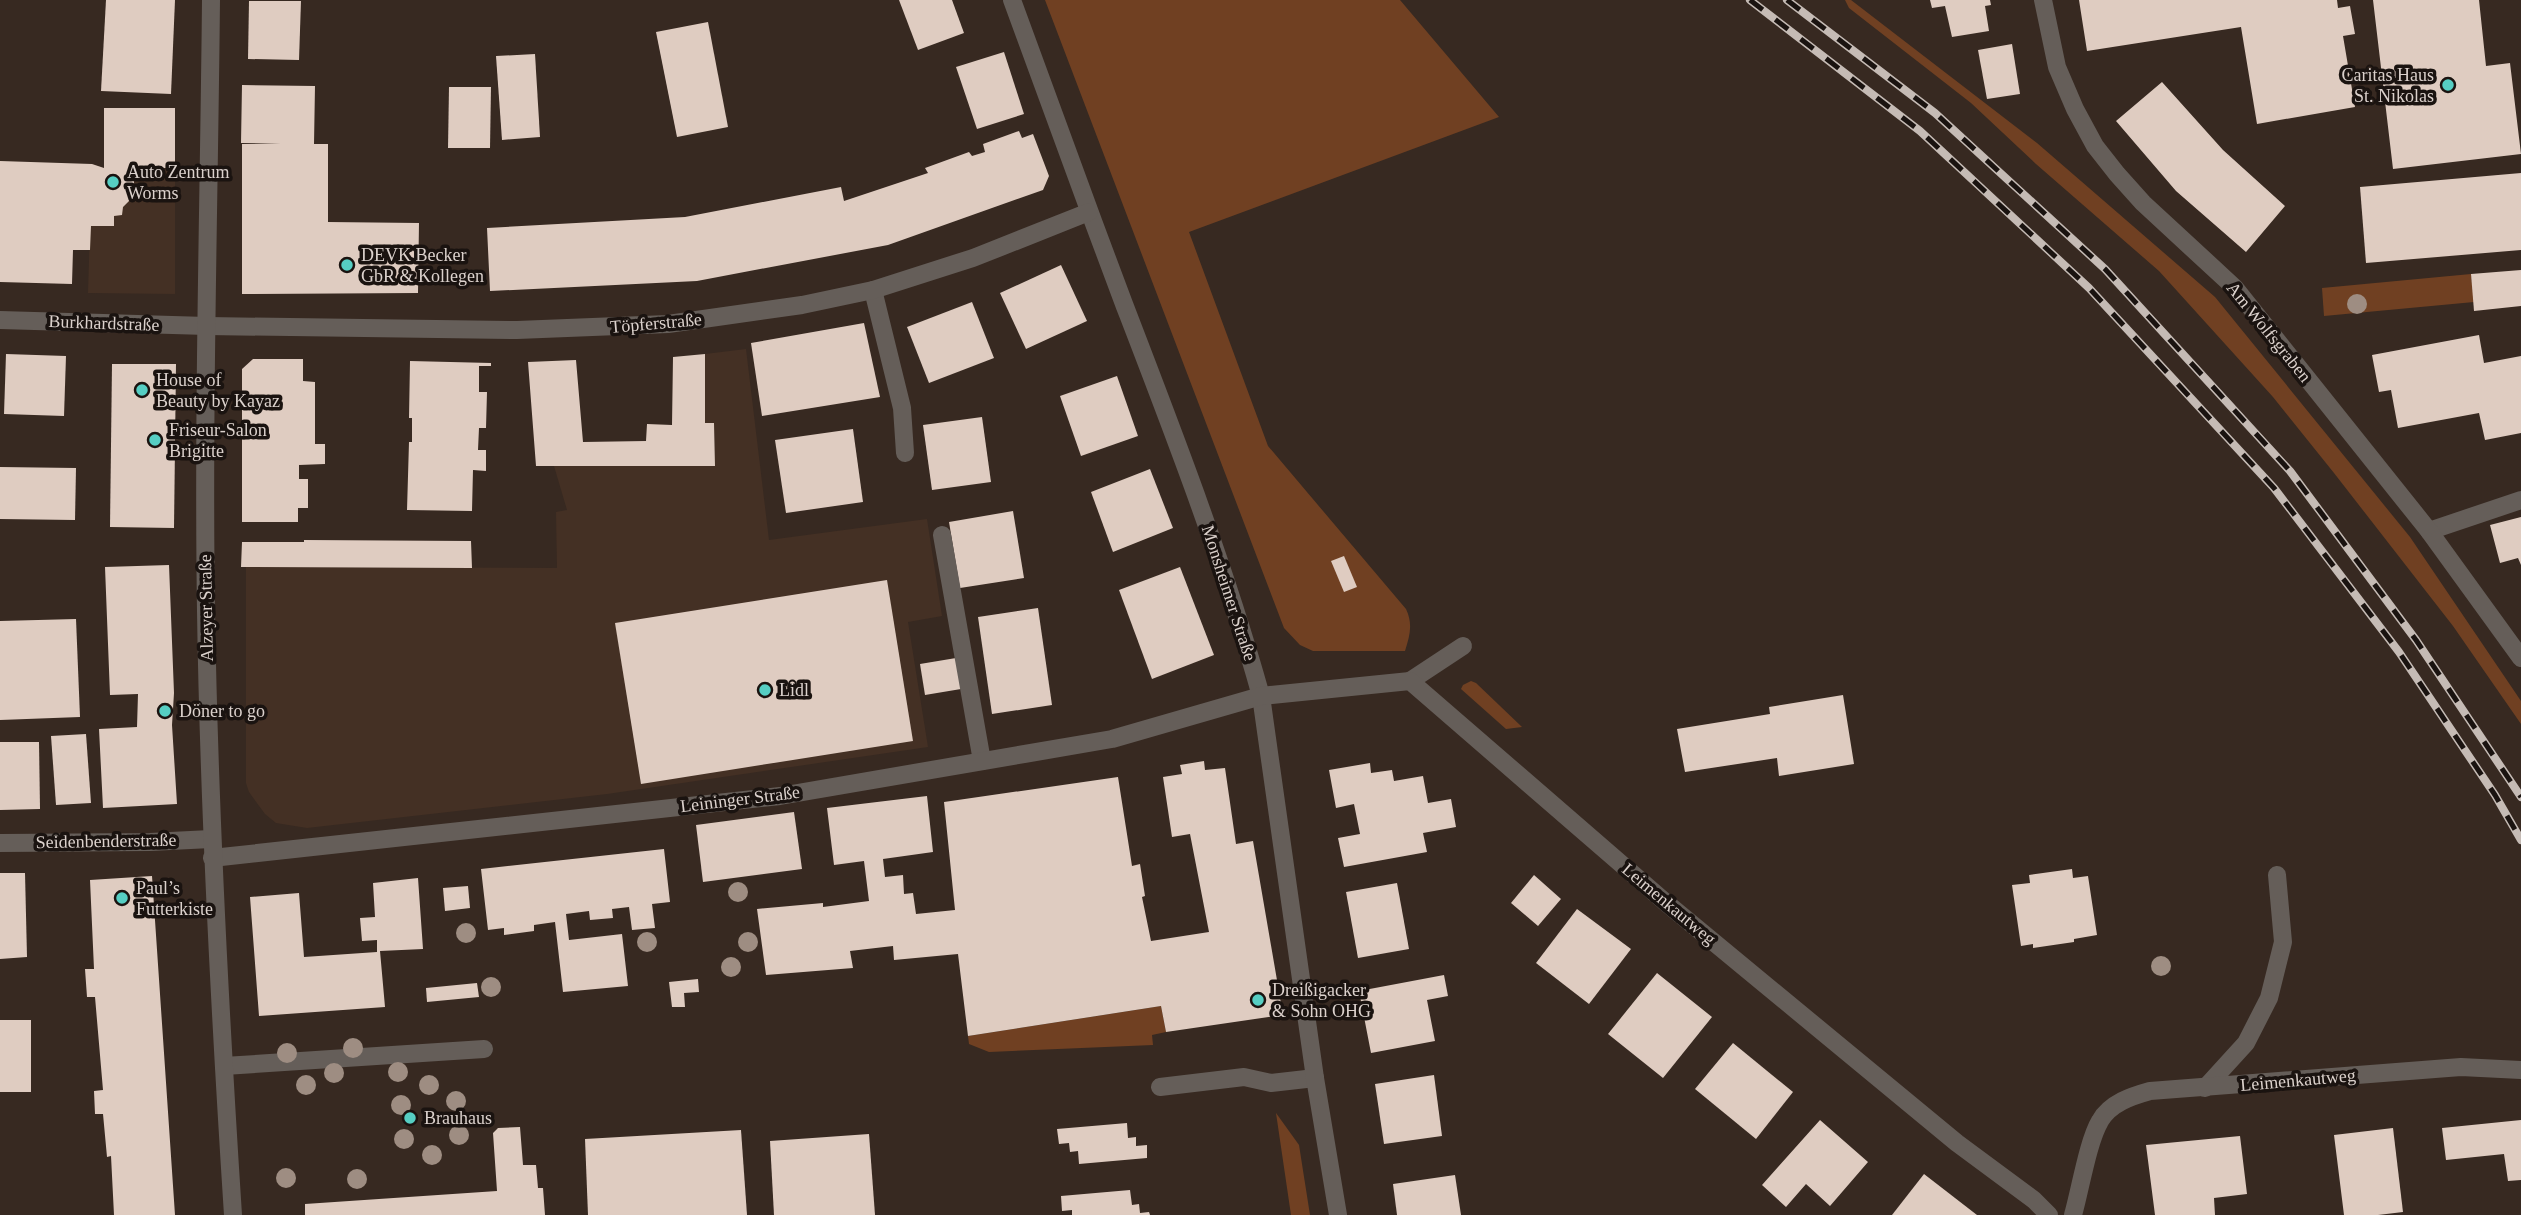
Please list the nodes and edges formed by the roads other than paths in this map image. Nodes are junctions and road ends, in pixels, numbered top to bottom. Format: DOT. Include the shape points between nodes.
graph roads {
  1 [pos="211,0"];
  2 [pos="1012,0"];
  3 [pos="2043,0"];
  4 [pos="1089,212"];
  5 [pos="873,290"];
  6 [pos="0,320"];
  7 [pos="207,326"];
  8 [pos="905,453"];
  9 [pos="2521,499"];
  10 [pos="2429,531"];
  11 [pos="942,535"];
  12 [pos="1463,646"];
  13 [pos="2521,658"];
  14 [pos="1410,681"];
  15 [pos="1261,696"];
  16 [pos="982,761"];
  17 [pos="211,839"];
  18 [pos="0,843"];
  19 [pos="212,858"];
  20 [pos="2277,875"];
  21 [pos="484,1049"];
  22 [pos="224,1066"];
  23 [pos="2521,1070"];
  24 [pos="1315,1078"];
  25 [pos="1160,1087"];
  26 [pos="2205,1088"];
  27 [pos="233,1215"];
  28 [pos="1338,1215"];
  29 [pos="2049,1215"];
  30 [pos="2073,1215"];
  1 -- 7 [label="street, Alzeyer Straße"];
  2 -- 4 [label="street, Monsheimer Straße"];
  3 -- 10 [label="street, Am Wolfsgraben" via="2057,67 2095,146 2143,202 2235,288"];
  4 -- 5 [label="street, Töpferstraße" via="973,258"];
  4 -- 15 [label="street, Monsheimer Straße" via="1196,492"];
  5 -- 7 [label="street, Töpferstraße" via="668,324 517,330"];
  5 -- 8 [label="street" via="902,408"];
  6 -- 7 [label="street, Burkhardstraße"];
  7 -- 17 [label="street, Alzeyer Straße"];
  9 -- 10 [label="street"];
  10 -- 13 [label="street, Am Wolfsgraben"];
  11 -- 16 [label="street"];
  12 -- 14 [label="street"];
  14 -- 15 [label="street"];
  14 -- 29 [label="street, Leimenkautweg" via="1664,901"];
  15 -- 16 [label="street, Leininger Straße" via="1112,739"];
  15 -- 24 [label="street, Monsheimer Straße"];
  16 -- 19 [label="street, Leininger Straße" via="780,796"];
  17 -- 18 [label="street, Seidenbenderstraße"];
  17 -- 19 [label="street, Alzeyer Straße"];
  19 -- 22 [label="street, Alzeyer Straße"];
  20 -- 26 [label="street" via="2283,942 2269,998 2246,1043"];
  21 -- 22 [label="street"];
  22 -- 27 [label="street, Alzeyer Straße"];
  23 -- 26 [label="street, Leimenkautweg" via="2461,1067"];
  24 -- 25 [label="street" via="1271,1083 1244,1077"];
  24 -- 28 [label="street, Monsheimer Straße"];
  26 -- 30 [label="street, Leimenkautweg" via="2150,1091 2130,1097 2100,1119"];
}
